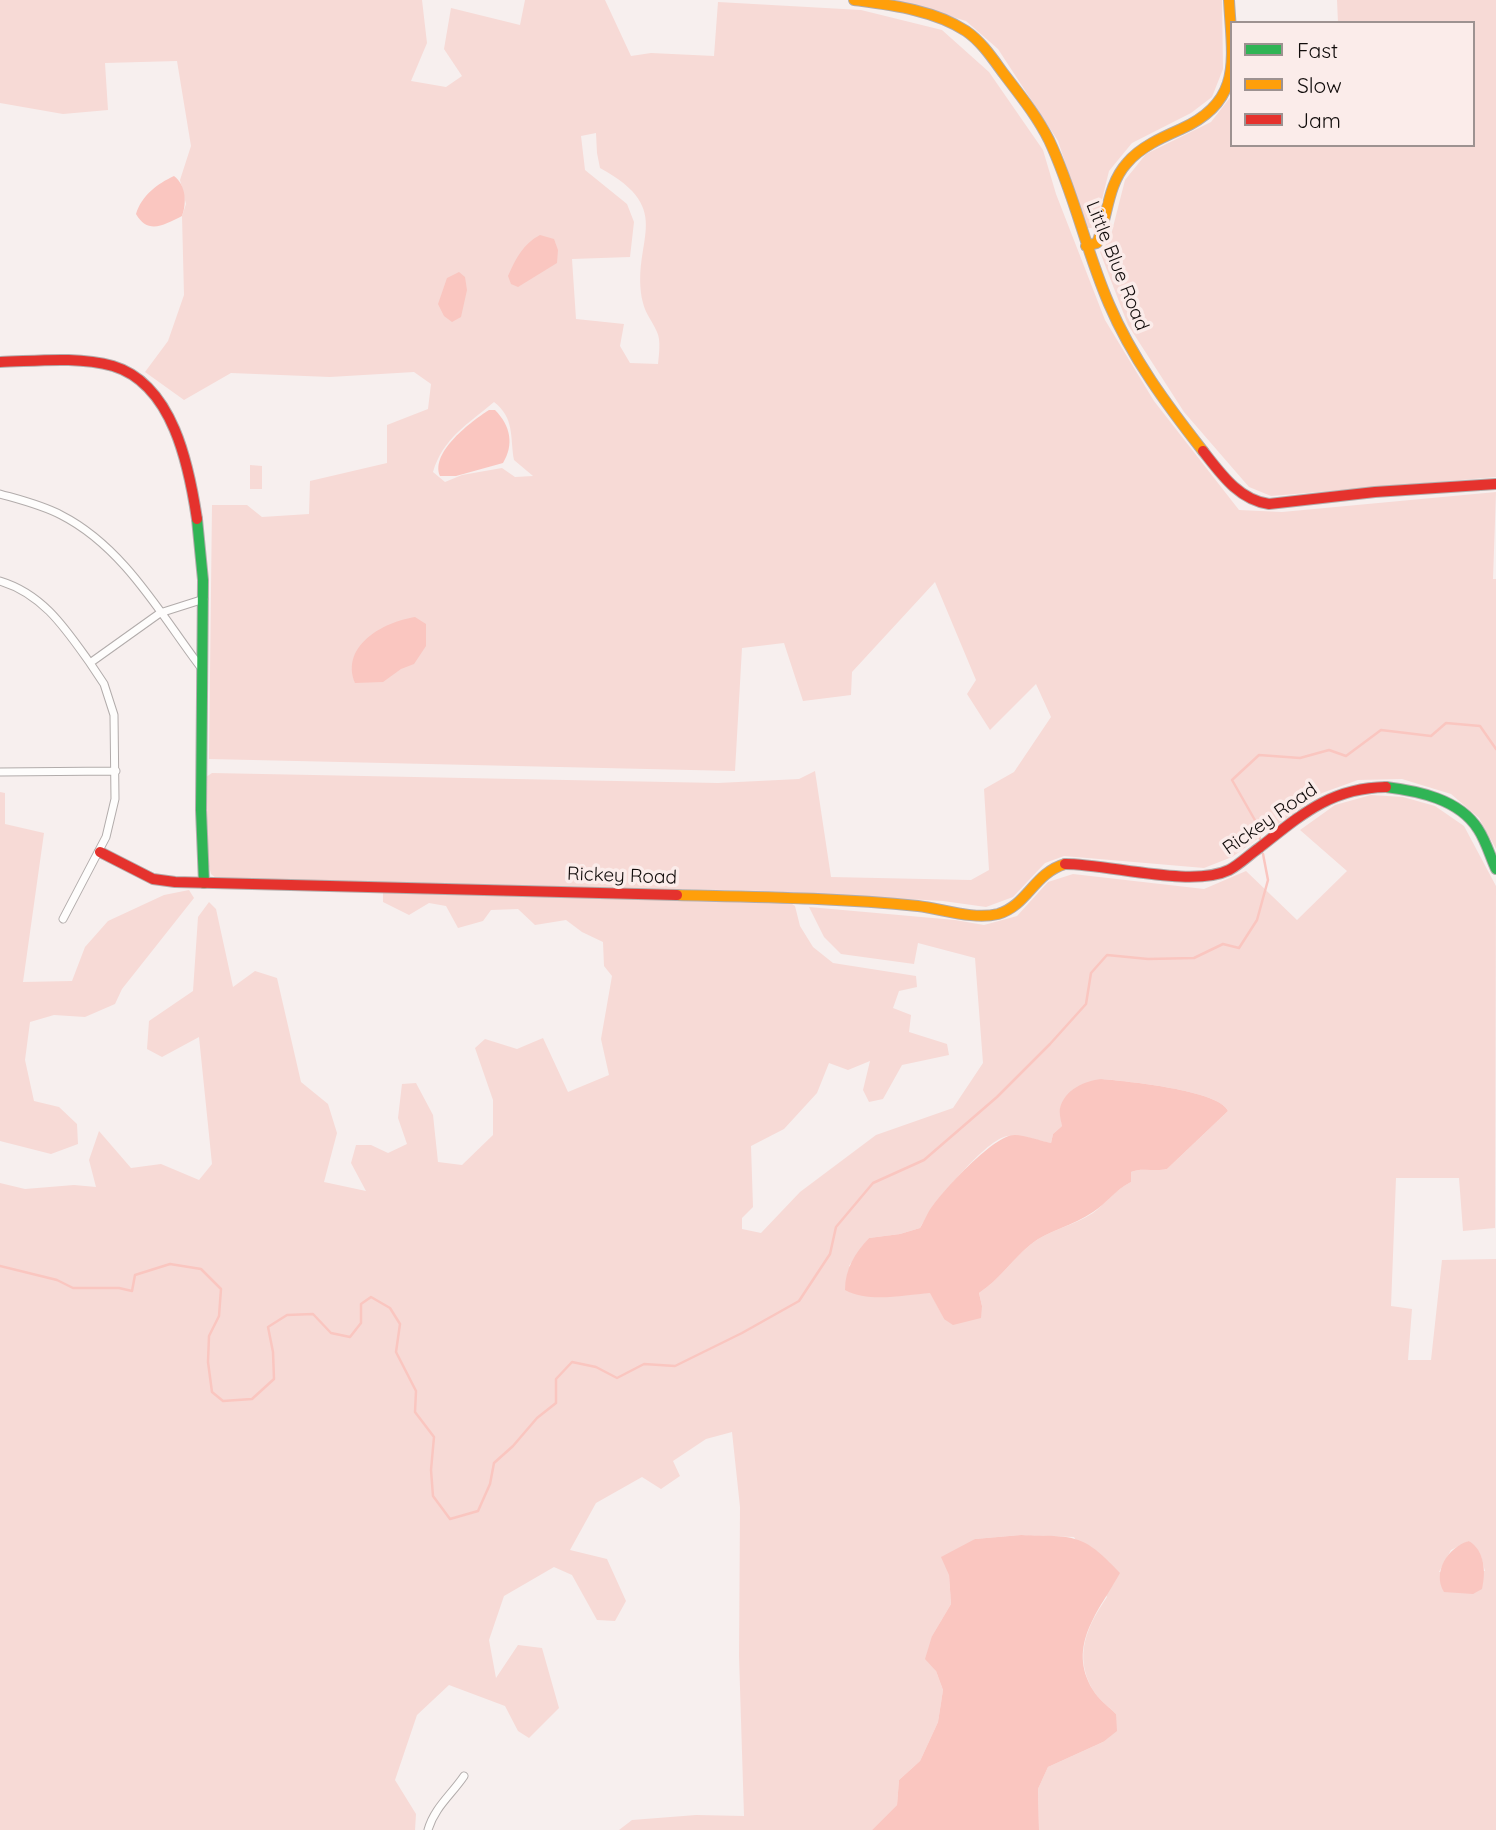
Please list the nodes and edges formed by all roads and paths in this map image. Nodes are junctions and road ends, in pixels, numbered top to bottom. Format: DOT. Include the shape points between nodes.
graph roads {
  1 [pos="854,0"];
  2 [pos="1229,0"];
  3 [pos="1230,37"];
  4 [pos="1230,77"];
  5 [pos="1086,246"];
  6 [pos="0,362"];
  7 [pos="1496,484"];
  8 [pos="0,494"];
  9 [pos="0,581"];
  10 [pos="204,599"];
  11 [pos="160,613"];
  12 [pos="90,663"];
  13 [pos="202,670"];
  14 [pos="116,771"];
  15 [pos="0,772"];
  16 [pos="100,852"];
  17 [pos="1496,869"];
  18 [pos="204,883"];
  19 [pos="63,919"];
  20 [pos="464,1776"];
  21 [pos="428,1830"];
  1 -- 5 [label="street, Little Blue Road" via="942,20 966,31 992,58 1026,101 1048,139"];
  2 -- 3 [label="street"];
  4 -- 5 [label="street" via="1222,98 1209,113 1146,147 1125,164 1112,188 1102,233 1097,243"];
  5 -- 7 [label="street, Little Blue Road" via="1118,324 1162,398 1204,453 1253,501 1269,504"];
  6 -- 10 [label="street" via="93,363 120,369 154,394 184,448 199,523"];
  8 -- 11 [label="street" via="63,516 83,530 117,558"];
  9 -- 12 [label="street" via="25,591 48,609"];
  10 -- 11 [label="street"];
  10 -- 13 [label="street"];
  11 -- 12 [label="street"];
  11 -- 13 [label="street"];
  12 -- 14 [label="street" via="111,700"];
  13 -- 18 [label="street"];
  14 -- 15 [label="street"];
  14 -- 16 [label="street" via="113,817"];
  16 -- 18 [label="street, Rickey Road" via="153,879"];
  16 -- 19 [label="street"];
  17 -- 18 [label="street, Rickey Road" via="1474,825 1457,810 1425,794 1375,787 1331,797 1214,876 1064,864 1042,875 1011,908 985,916 918,906 787,898"];
  20 -- 21 [label="street" via="435,1812"];
}
